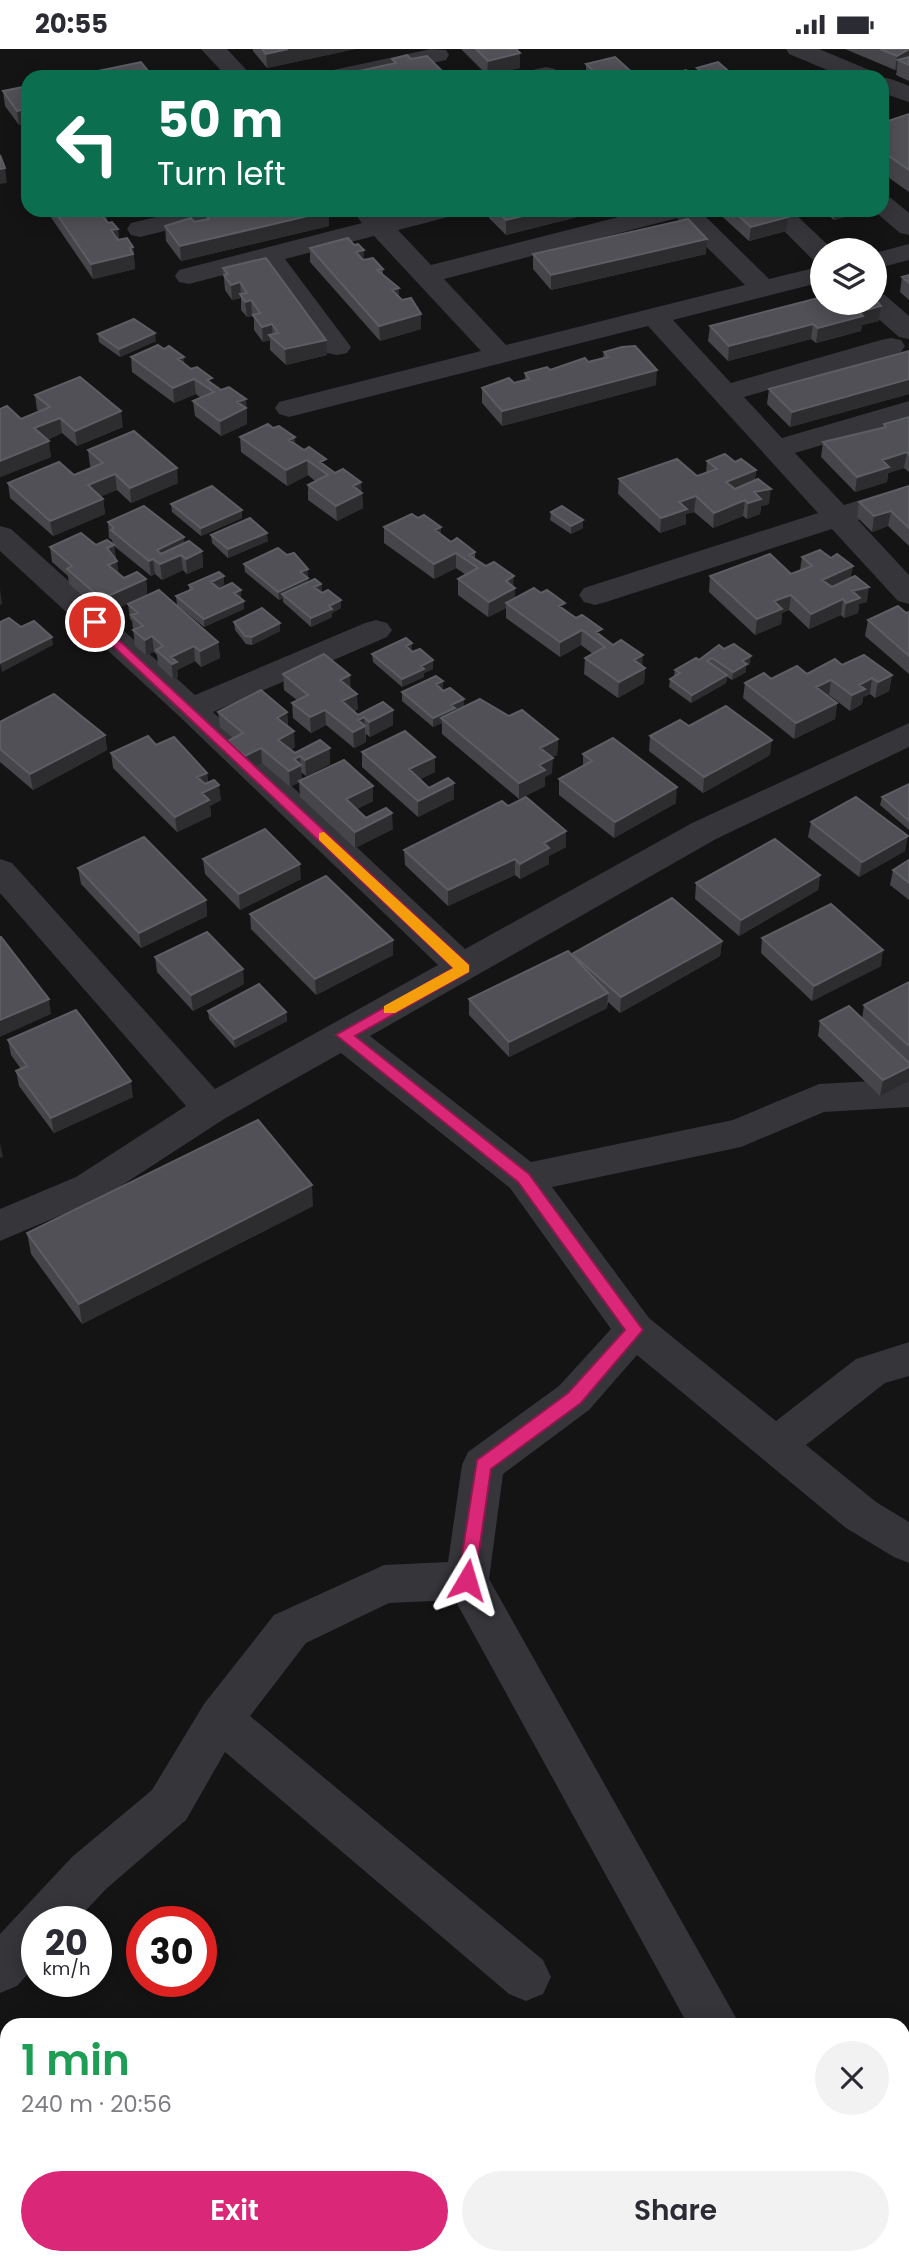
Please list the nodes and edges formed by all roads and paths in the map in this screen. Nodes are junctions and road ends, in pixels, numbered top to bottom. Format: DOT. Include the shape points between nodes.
graph roads {
  1 [pos="798,49"];
  2 [pos="224,50"];
  3 [pos="440,58"];
  4 [pos="237,70"];
  5 [pos="372,70"];
  6 [pos="848,70"];
  7 [pos="889,87"];
  8 [pos="909,95"];
  9 [pos="889,210"];
  10 [pos="189,217"];
  11 [pos="650,217"];
  12 [pos="691,217"];
  13 [pos="783,217"];
  14 [pos="371,218"];
  15 [pos="909,227"];
  16 [pos="140,229"];
  17 [pos="810,243"];
  18 [pos="909,252"];
  19 [pos="268,255"];
  20 [pos="887,258"];
  21 [pos="426,275"];
  22 [pos="189,276"];
  23 [pos="810,277"];
  24 [pos="763,288"];
  25 [pos="653,315"];
  26 [pos="884,315"];
  27 [pos="900,338"];
  28 [pos="337,347"];
  29 [pos="500,355"];
  30 [pos="725,393"];
  31 [pos="289,408"];
  32 [pos="909,410"];
  33 [pos="776,449"];
  34 [pos="909,494"];
  35 [pos="837,516"];
  36 [pos="0,535"];
  37 [pos="909,594"];
  38 [pos="595,596"];
  39 [pos="376,630"];
  40 [pos="191,709"];
  41 [pos="909,734"];
  42 [pos="0,870"];
  43 [pos="464,969"];
  44 [pos="344,1035"];
  45 [pos="909,1093"];
  46 [pos="211,1109"];
  47 [pos="524,1178"];
  48 [pos="0,1226"];
  49 [pos="635,1330"];
  50 [pos="909,1359"];
  51 [pos="776,1445"];
  52 [pos="909,1544"];
  53 [pos="467,1580"];
  54 [pos="220,1719"];
  55 [pos="58,1906"];
  56 [pos="21,1946"];
  57 [pos="0,1969"];
  58 [pos="526,1977"];
  59 [pos="711,2018"];
  1 -- 6 [label="street"];
  2 -- 4 [label="street"];
  3 -- 5 [label="street"];
  7 -- 8 [label="street"];
  9 -- 15 [label="street"];
  10 -- 16 [label="street"];
  11 -- 21 [label="street"];
  12 -- 24 [label="street"];
  13 -- 17 [label="street"];
  14 -- 19 [label="street"];
  14 -- 21 [label="street"];
  18 -- 20 [label="street"];
  19 -- 22 [label="street"];
  19 -- 28 [label="street"];
  21 -- 29 [label="street"];
  23 -- 24 [label="street"];
  24 -- 25 [label="street"];
  25 -- 29 [label="street"];
  25 -- 30 [label="street"];
  26 -- 27 [label="street"];
  27 -- 30 [label="street"];
  29 -- 31 [label="street"];
  30 -- 33 [label="street"];
  32 -- 33 [label="street"];
  33 -- 35 [label="street"];
  34 -- 35 [label="street"];
  35 -- 37 [label="street"];
  35 -- 38 [label="street"];
  36 -- 40 [label="street"];
  39 -- 40 [label="street"];
  40 -- 43 [label="street"];
  41 -- 43 [label="street" via="704,831"];
  42 -- 46 [label="street"];
  43 -- 44 [label="street"];
  44 -- 46 [label="street"];
  44 -- 47 [label="street"];
  45 -- 47 [label="street" via="819,1098 741,1133"];
  46 -- 48 [label="street" via="90,1187"];
  47 -- 49 [label="street"];
  49 -- 51 [label="street"];
  49 -- 53 [label="street" via="575,1398 483,1465"];
  50 -- 51 [label="street" via="871,1371"];
  51 -- 52 [label="street" via="861,1515"];
  53 -- 54 [label="street" via="384,1584 290,1629"];
  53 -- 59 [label="street"];
  54 -- 55 [label="street" via="169,1805 89,1873"];
  54 -- 58 [label="street"];
  56 -- 57 [label="street"];
}
